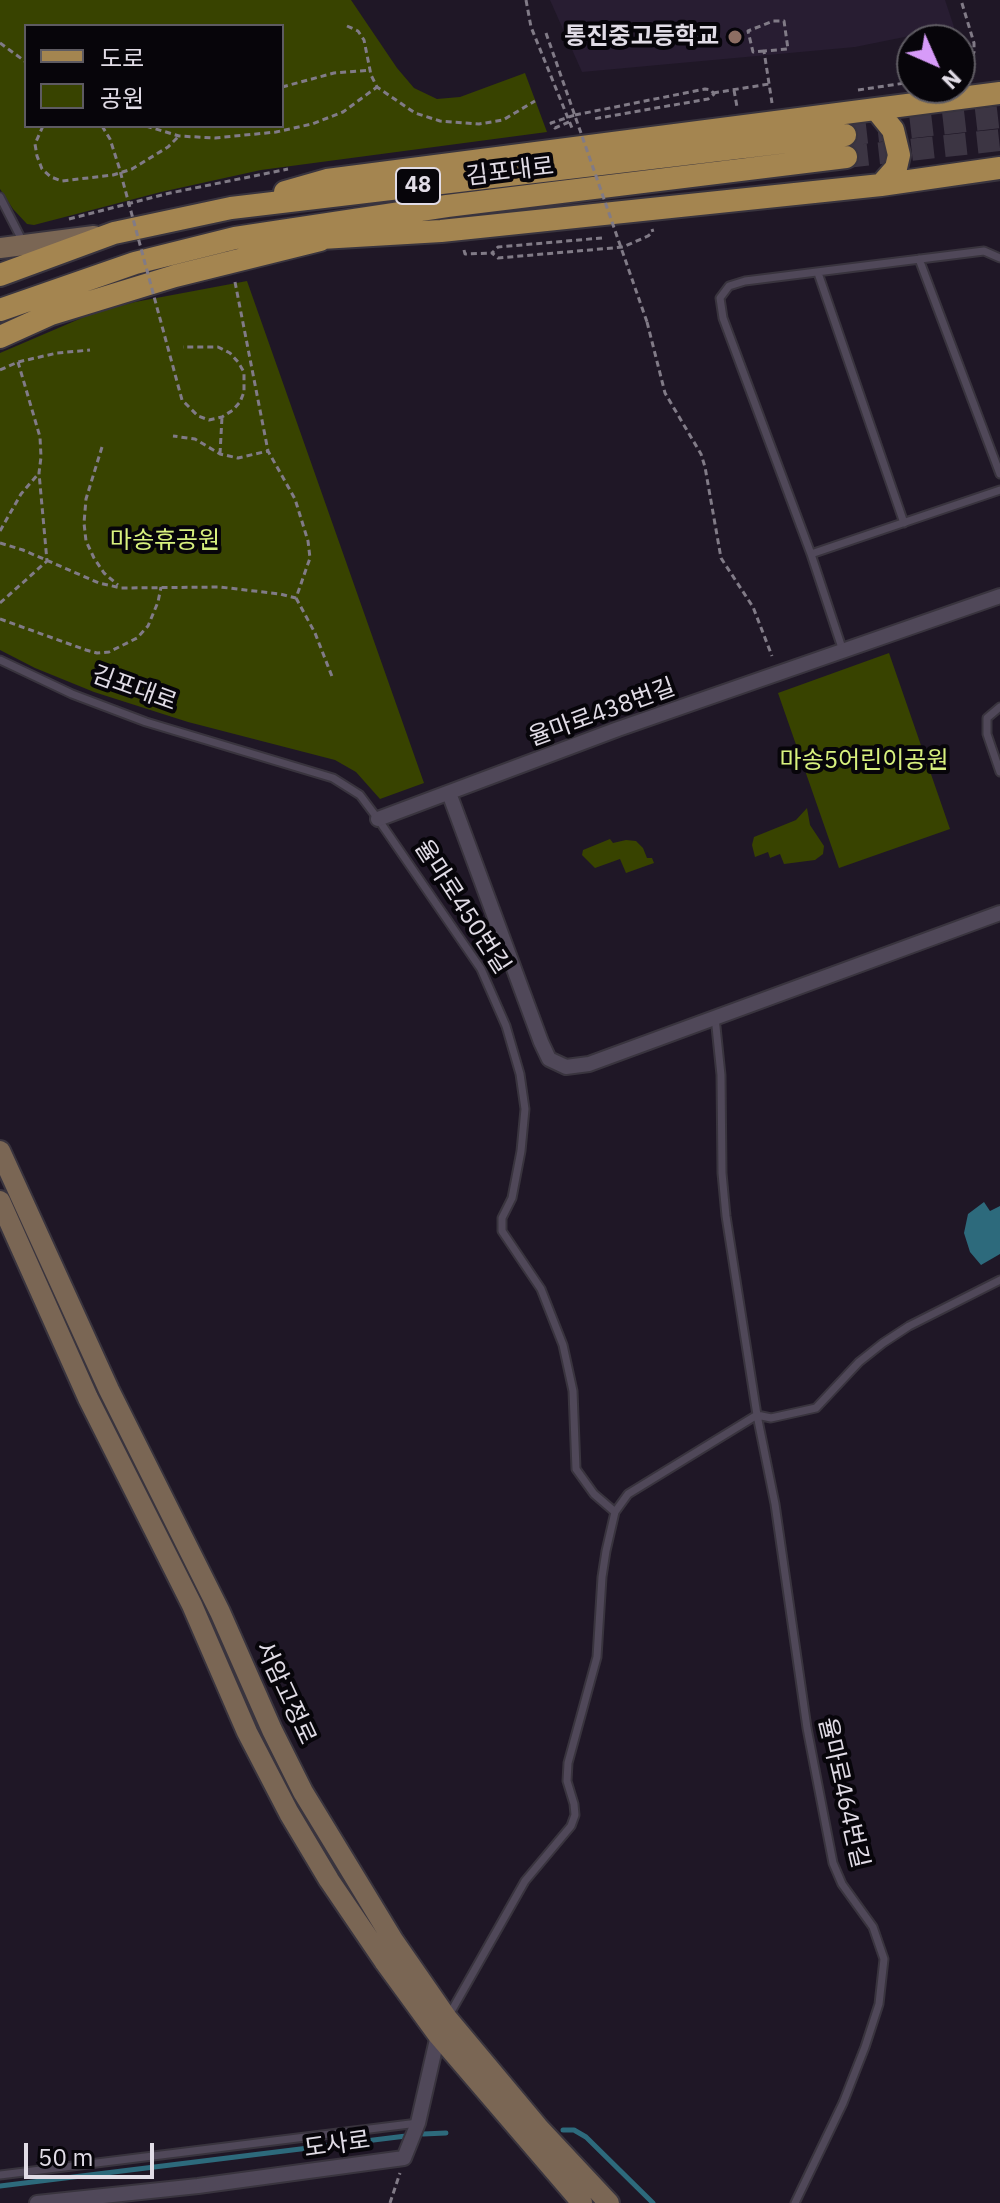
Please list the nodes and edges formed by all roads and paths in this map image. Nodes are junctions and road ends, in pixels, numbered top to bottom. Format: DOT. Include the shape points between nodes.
graph roads {
  1 [pos="526,0"];
  2 [pos="961,0"];
  3 [pos="968,24"];
  4 [pos="347,26"];
  5 [pos="546,33"];
  6 [pos="0,43"];
  7 [pos="764,51"];
  8 [pos="24,61"];
  9 [pos="371,70"];
  10 [pos="769,84"];
  11 [pos="284,86"];
  12 [pos="377,87"];
  13 [pos="734,90"];
  14 [pos="713,93"];
  15 [pos="1000,93"];
  16 [pos="535,101"];
  17 [pos="772,103"];
  18 [pos="737,107"];
  19 [pos="876,109"];
  20 [pos="575,115"];
  21 [pos="593,119"];
  22 [pos="569,122"];
  23 [pos="42,128"];
  24 [pos="103,128"];
  25 [pos="153,128"];
  26 [pos="573,131"];
  27 [pos="179,136"];
  28 [pos="1000,168"];
  29 [pos="881,185"];
  30 [pos="0,197"];
  31 [pos="231,208"];
  32 [pos="647,228"];
  33 [pos="114,233"];
  34 [pos="235,238"];
  35 [pos="602,238"];
  36 [pos="322,239"];
  37 [pos="463,241"];
  38 [pos="24,244"];
  39 [pos="623,247"];
  40 [pos="0,248"];
  41 [pos="492,253"];
  42 [pos="1000,258"];
  43 [pos="919,259"];
  44 [pos="818,273"];
  45 [pos="0,275"];
  46 [pos="234,276"];
  47 [pos="0,310"];
  48 [pos="0,337"];
  49 [pos="183,347"];
  50 [pos="90,350"];
  51 [pos="18,362"];
  52 [pos="0,370"];
  53 [pos="222,417"];
  54 [pos="173,436"];
  55 [pos="102,447"];
  56 [pos="268,451"];
  57 [pos="220,454"];
  58 [pos="39,473"];
  59 [pos="1000,474"];
  60 [pos="1000,490"];
  61 [pos="904,523"];
  62 [pos="0,531"];
  63 [pos="0,543"];
  64 [pos="811,554"];
  65 [pos="47,561"];
  66 [pos="161,587"];
  67 [pos="121,588"];
  68 [pos="1000,596"];
  69 [pos="296,598"];
  70 [pos="0,603"];
  71 [pos="0,619"];
  72 [pos="843,651"];
  73 [pos="772,656"];
  74 [pos="0,660"];
  75 [pos="333,679"];
  76 [pos="1000,707"];
  77 [pos="1000,772"];
  78 [pos="449,793"];
  79 [pos="378,819"];
  80 [pos="1000,913"];
  81 [pos="715,1017"];
  82 [pos="0,1151"];
  83 [pos="0,1201"];
  84 [pos="1000,1280"];
  85 [pos="757,1415"];
  86 [pos="615,1512"];
  87 [pos="443,2026"];
  88 [pos="418,2123"];
  89 [pos="404,2158"];
  90 [pos="0,2175"];
  91 [pos="37,2203"];
  92 [pos="390,2203"];
  93 [pos="582,2203"];
  94 [pos="609,2203"];
  95 [pos="795,2203"];
  1 -- 22 [label="path" via="531,27"];
  2 -- 3 [label="path"];
  4 -- 9 [label="path" via="364,40"];
  5 -- 20 [label="path, bridge"];
  6 -- 8 [label="path"];
  7 -- 7 [label="path" via="788,49 784,21 748,31 753,52"];
  7 -- 10 [label="path"];
  9 -- 11 [label="path"];
  9 -- 12 [label="path"];
  10 -- 13 [label="path"];
  10 -- 17 [label="path"];
  12 -- 16 [label="path" via="415,113 456,123 503,120"];
  12 -- 27 [label="path" via="343,112 312,124 242,137"];
  13 -- 14 [label="path"];
  13 -- 18 [label="path"];
  14 -- 20 [label="path" via="705,89"];
  14 -- 21 [label="path" via="708,99"];
  15 -- 19 [label="main road"];
  19 -- 29 [label="main road" via="893,130 899,155 896,168"];
  19 -- 31 [label="main road" via="327,180"];
  20 -- 22 [label="path, bridge" via="553,121 552,126"];
  20 -- 39 [label="path, bridge"];
  22 -- 26 [label="path"];
  23 -- 27 [label="path" via="35,144 42,169 62,181 132,169"];
  24 -- 53 [label="path, bridge" via="119,167 182,400 198,416"];
  25 -- 27 [label="path"];
  28 -- 29 [label="main road"];
  29 -- 36 [label="main road"];
  30 -- 38 [label="lane"];
  31 -- 33 [label="main road, 김포대로 / 48"];
  31 -- 34 [label="main road, 김포대로 / 48" via="845,146"];
  32 -- 39 [label="path" via="653,232"];
  33 -- 38 [label="main road"];
  33 -- 45 [label="main road, 김포대로 / 48"];
  34 -- 36 [label="main road"];
  34 -- 47 [label="main road, 김포대로 / 48" via="135,263"];
  35 -- 41 [label="path" via="498,247"];
  36 -- 48 [label="main road" via="175,276 51,314"];
  37 -- 41 [label="path" via="465,254"];
  38 -- 40 [label="main road"];
  39 -- 41 [label="path" via="498,258"];
  39 -- 73 [label="path, bridge" via="665,393 701,454 721,558 753,607"];
  42 -- 43 [label="lane" via="984,251"];
  43 -- 44 [label="lane"];
  43 -- 59 [label="lane"];
  44 -- 61 [label="lane"];
  44 -- 64 [label="lane" via="745,281 729,286 720,298"];
  46 -- 56 [label="path"];
  49 -- 53 [label="path, bridge" via="218,347 244,372 240,402"];
  50 -- 51 [label="path"];
  51 -- 52 [label="path"];
  51 -- 58 [label="path" via="37,422"];
  53 -- 57 [label="path"];
  54 -- 57 [label="path" via="195,439"];
  55 -- 67 [label="path" via="86,499 86,541 104,573"];
  56 -- 57 [label="path" via="238,458"];
  56 -- 69 [label="path" via="295,499 308,541 310,558"];
  58 -- 62 [label="path"];
  58 -- 65 [label="path"];
  60 -- 61 [label="lane"];
  61 -- 64 [label="lane"];
  63 -- 65 [label="path"];
  64 -- 72 [label="lane"];
  65 -- 67 [label="path"];
  65 -- 70 [label="path"];
  66 -- 67 [label="path"];
  66 -- 69 [label="path" via="220,587"];
  66 -- 71 [label="path" via="148,626 109,652 86,650"];
  68 -- 72 [label="street, 율마로438번길"];
  69 -- 75 [label="path"];
  72 -- 78 [label="street, 율마로438번길"];
  74 -- 79 [label="lane, 김포대로" via="146,722 333,778 360,795"];
  76 -- 77 [label="lane" via="987,718"];
  78 -- 79 [label="street, 율마로438번길"];
  78 -- 81 [label="street, 율마로450번길" via="549,1059 566,1067 589,1064"];
  79 -- 86 [label="lane, 율마로450번길" via="481,969 506,1026 525,1109 502,1231 541,1289 563,1345 573,1391 576,1469"];
  80 -- 81 [label="street, 율마로450번길"];
  81 -- 85 [label="lane" via="724,1202"];
  82 -- 87 [label="main road, 서암고정로" via="297,1780"];
  83 -- 87 [label="main road, 서암고정로" via="88,1398 289,1813 384,1961"];
  84 -- 85 [label="lane" via="883,1343 816,1408 771,1418"];
  85 -- 86 [label="lane" via="628,1494"];
  85 -- 95 [label="lane, 율마로464번길" via="833,1863 873,1927 884,1959 879,2004 865,2047"];
  86 -- 87 [label="lane" via="602,1577 597,1657 568,1763 575,1815 525,1881"];
  87 -- 88 [label="street, 도사로"];
  87 -- 93 [label="main road, 서암고정로"];
  87 -- 94 [label="main road, 서암고정로"];
  88 -- 89 [label="street, 도사로"];
  88 -- 90 [label="lane"];
  89 -- 91 [label="street, 도사로"];
  89 -- 92 [label="path, 도사로"];
}
